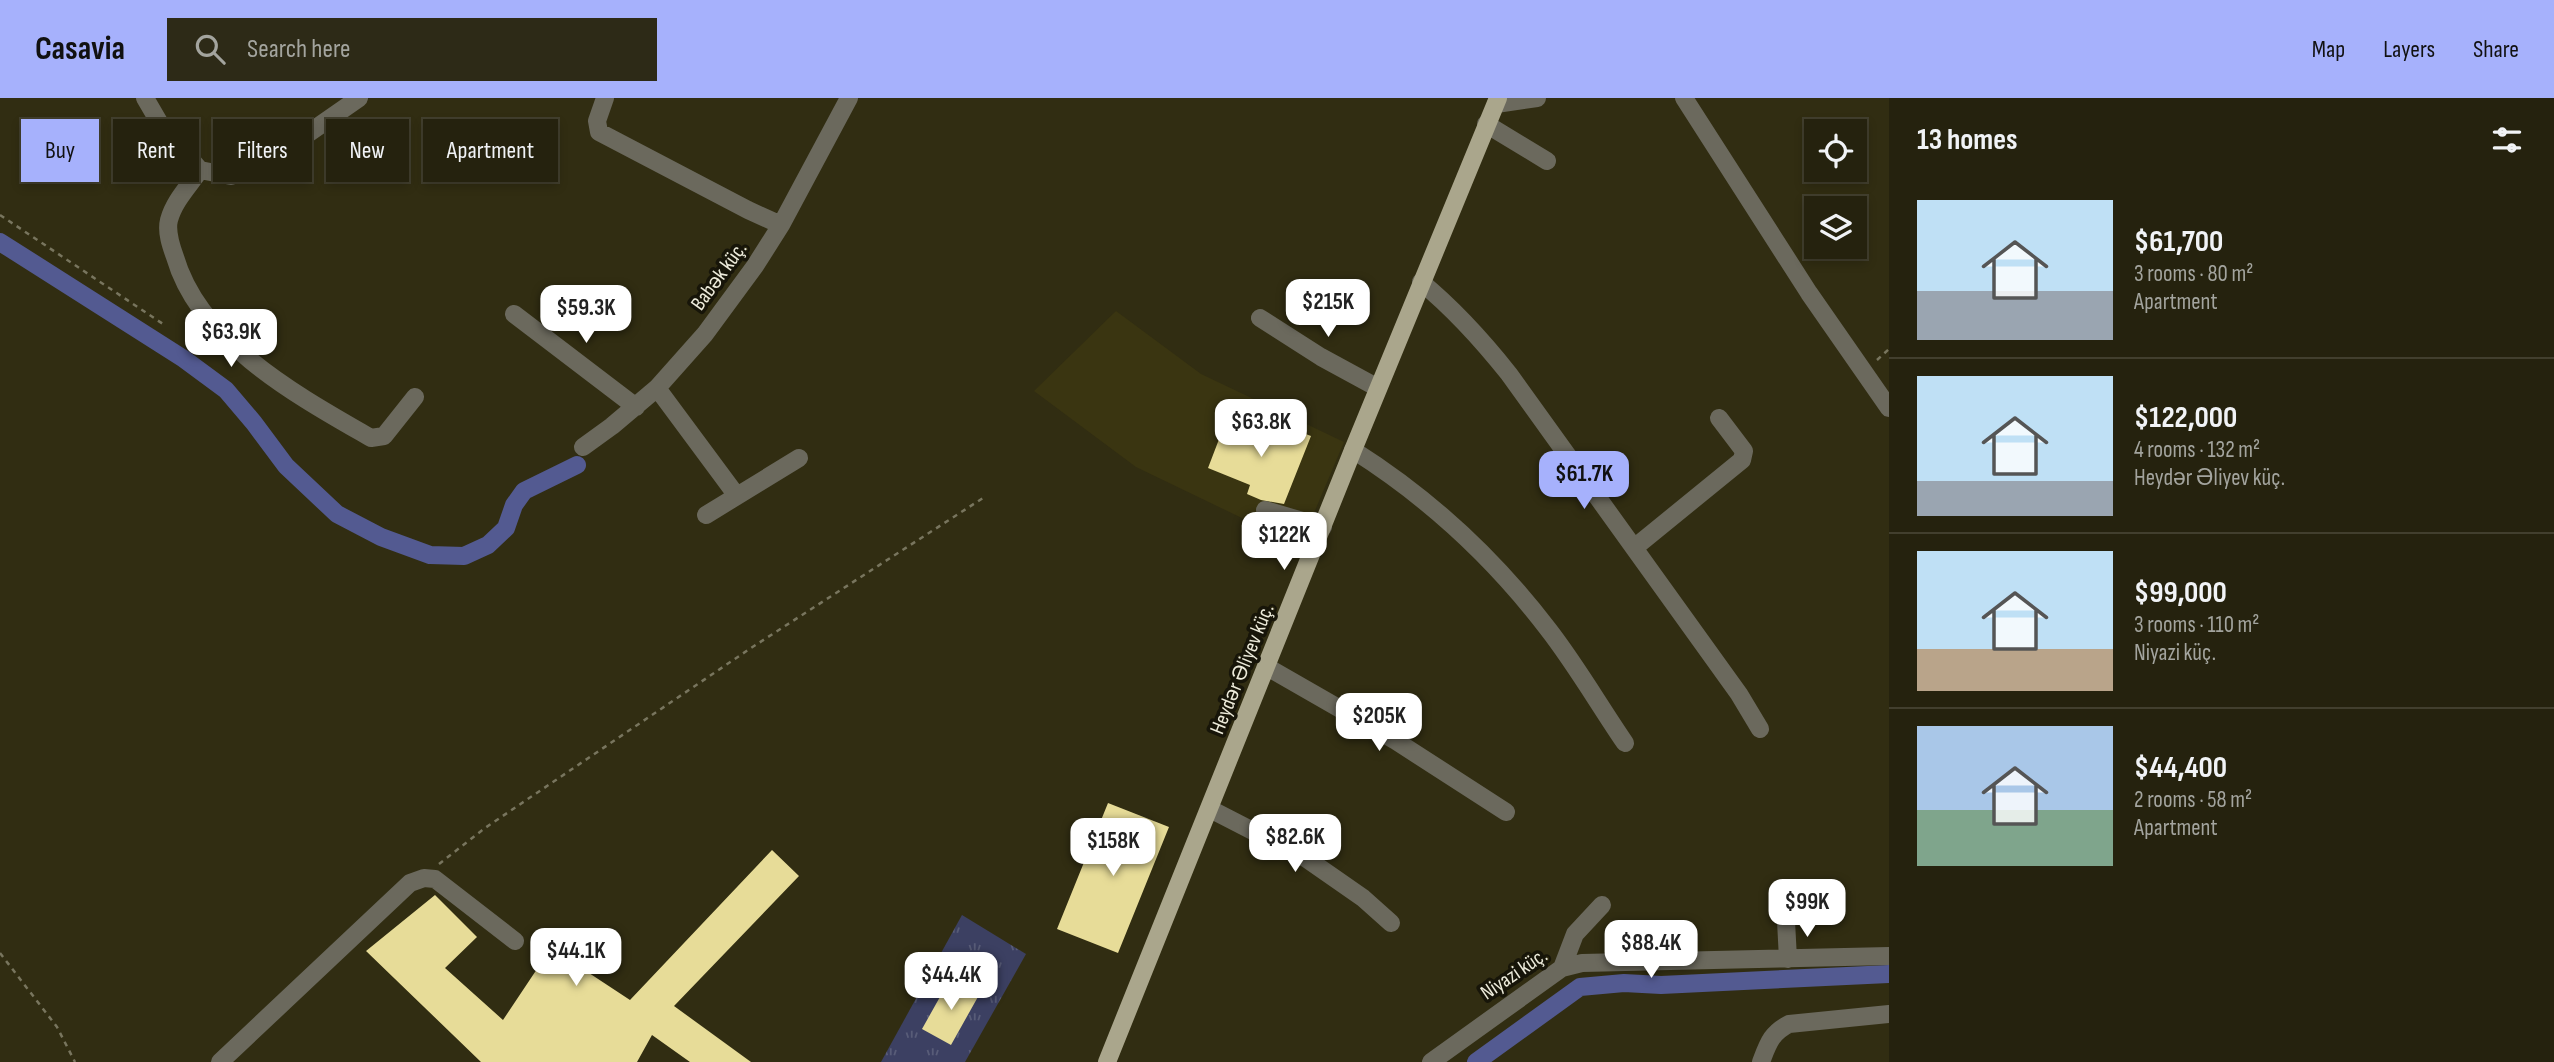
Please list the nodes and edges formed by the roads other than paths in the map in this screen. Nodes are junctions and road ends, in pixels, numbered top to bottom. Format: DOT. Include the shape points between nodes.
graph roads {
  1 [pos="145,98"];
  2 [pos="359,98"];
  3 [pos="605,98"];
  4 [pos="849,98"];
  5 [pos="1537,98"];
  6 [pos="1684,98"];
  7 [pos="1497,101"];
  8 [pos="1486,124"];
  9 [pos="1547,161"];
  10 [pos="200,170"];
  11 [pos="781,225"];
  12 [pos="1421,282"];
  13 [pos="514,314"];
  14 [pos="1261,318"];
  15 [pos="657,388"];
  16 [pos="1378,388"];
  17 [pos="415,397"];
  18 [pos="636,407"];
  19 [pos="1889,408"];
  20 [pos="1719,418"];
  21 [pos="583,447"];
  22 [pos="1353,450"];
  23 [pos="799,458"];
  24 [pos="737,496"];
  25 [pos="1265,510"];
  26 [pos="706,515"];
  27 [pos="1322,527"];
  28 [pos="1634,548"];
  29 [pos="1267,667"];
  30 [pos="1760,729"];
  31 [pos="1625,743"];
  32 [pos="1210,809"];
  33 [pos="1506,812"];
  34 [pos="1602,905"];
  35 [pos="1786,921"];
  36 [pos="1391,923"];
  37 [pos="515,942"];
  38 [pos="1889,956"];
  39 [pos="1788,959"];
  40 [pos="1562,968"];
  41 [pos="1889,1014"];
  42 [pos="220,1062"];
  43 [pos="1107,1062"];
  44 [pos="1431,1062"];
  45 [pos="1761,1062"];
  1 -- 10 [label="street"];
  2 -- 10 [label="street" via="260,167 231,176"];
  3 -- 11 [label="street" via="597,121 599,132"];
  4 -- 11 [label="street, Babək küç."];
  5 -- 7 [label="street"];
  6 -- 19 [label="street"];
  7 -- 8 [label="main road, Heydər Əliyev küç."];
  8 -- 9 [label="street"];
  8 -- 12 [label="main road, Heydər Əliyev küç."];
  10 -- 17 [label="street" via="176,204 169,222 170,240 180,276 221,334 250,361 371,438 384,436"];
  11 -- 15 [label="street, Babək küç." via="705,334"];
  12 -- 16 [label="main road, Heydər Əliyev küç."];
  12 -- 28 [label="street" via="1473,329"];
  13 -- 18 [label="street"];
  14 -- 16 [label="street"];
  15 -- 18 [label="street, Babək küç."];
  15 -- 24 [label="street"];
  16 -- 22 [label="main road, Heydər Əliyev küç."];
  18 -- 21 [label="street, Babək küç."];
  20 -- 28 [label="street" via="1744,452 1742,460"];
  22 -- 27 [label="main road, Heydər Əliyev küç."];
  22 -- 31 [label="street" via="1423,498 1495,566 1548,629"];
  23 -- 24 [label="street"];
  24 -- 26 [label="street"];
  25 -- 27 [label="street"];
  27 -- 29 [label="main road, Heydər Əliyev küç."];
  28 -- 30 [label="street"];
  29 -- 32 [label="main road, Heydər Əliyev küç."];
  29 -- 33 [label="street" via="1396,741"];
  32 -- 36 [label="street" via="1307,859"];
  32 -- 43 [label="main road, Heydər Əliyev küç."];
  34 -- 40 [label="street" via="1576,934"];
  35 -- 39 [label="street"];
  37 -- 42 [label="street" via="435,878 410,883"];
  38 -- 39 [label="street, Niyazi küç."];
  39 -- 40 [label="street, Niyazi küç." via="1582,963"];
  40 -- 44 [label="street, Niyazi küç."];
  41 -- 45 [label="street" via="1789,1024 1777,1030"];
}
